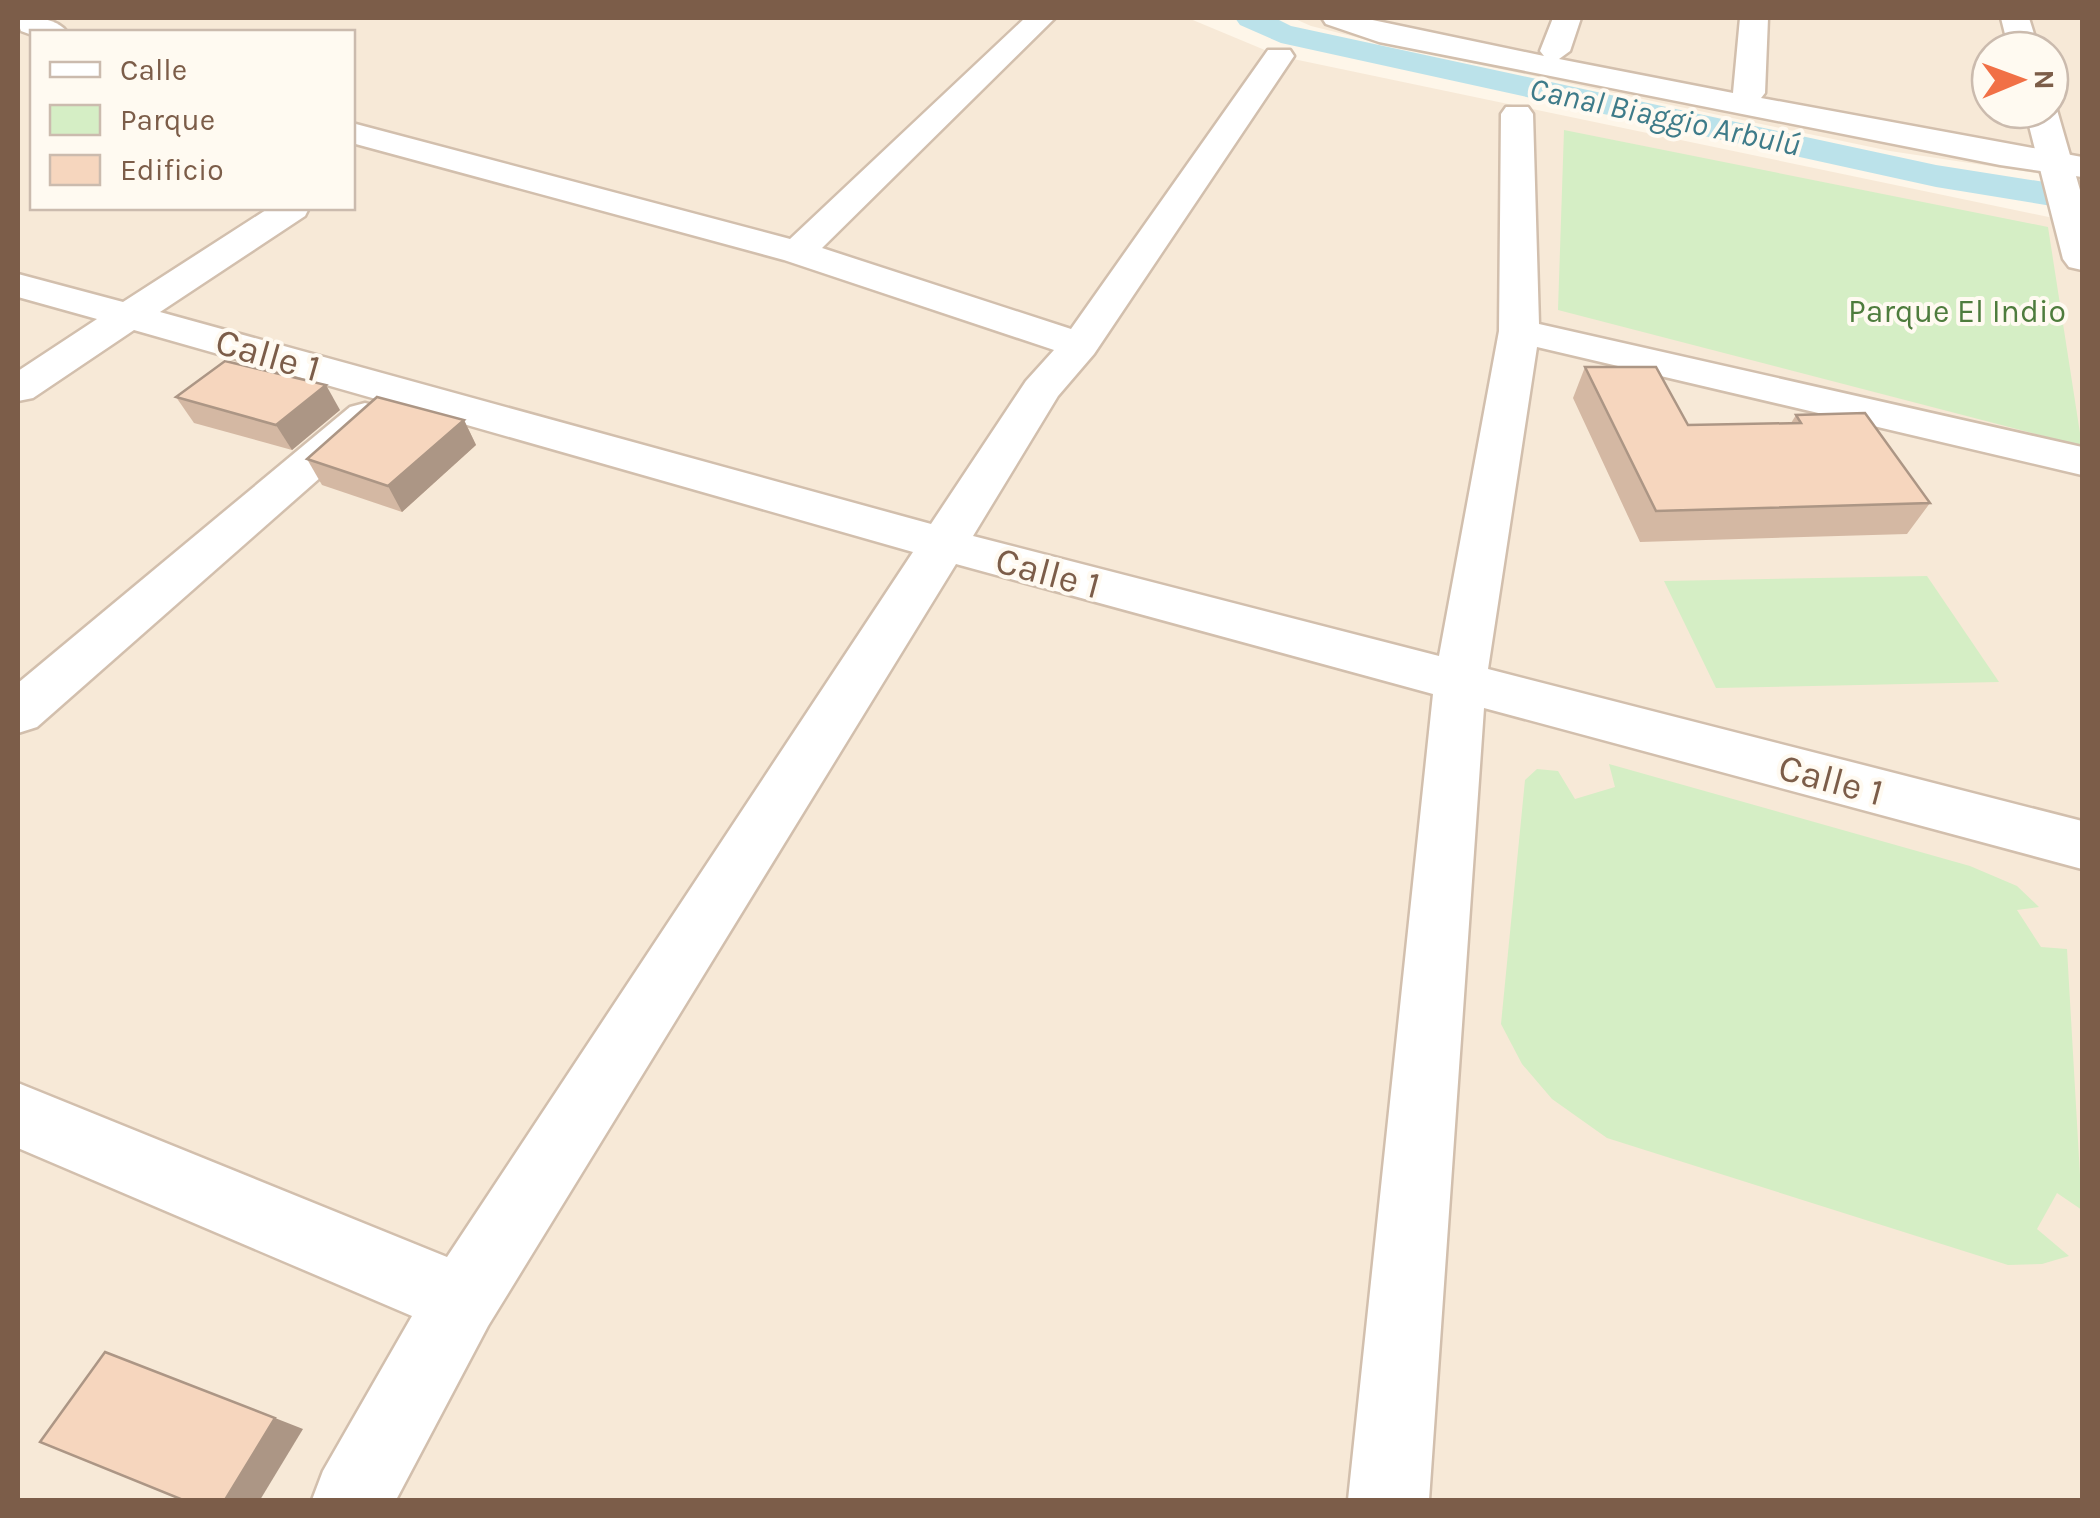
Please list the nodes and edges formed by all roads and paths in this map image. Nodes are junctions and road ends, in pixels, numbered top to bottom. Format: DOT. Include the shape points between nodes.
graph roads {
  1 [pos="1041,18"];
  2 [pos="1336,18"];
  3 [pos="1410,18"];
  4 [pos="1568,18"];
  5 [pos="1754,18"];
  6 [pos="1555,51"];
  7 [pos="1279,56"];
  8 [pos="1749,92"];
  9 [pos="1518,114"];
  10 [pos="2051,130"];
  11 [pos="370,138"];
  12 [pos="2066,159"];
  13 [pos="355,162"];
  14 [pos="289,210"];
  15 [pos="797,252"];
  16 [pos="2082,259"];
  17 [pos="18,285"];
  18 [pos="128,316"];
  19 [pos="1520,332"];
  20 [pos="1080,345"];
  21 [pos="18,389"];
  22 [pos="395,391"];
  23 [pos="2082,461"];
  24 [pos="942,544"];
  25 [pos="1460,684"];
  26 [pos="18,713"];
  27 [pos="2082,846"];
  28 [pos="18,1115"];
  29 [pos="462,1300"];
  30 [pos="352,1500"];
  31 [pos="1388,1500"];
  1 -- 15 [label="street"];
  2 -- 12 [label="street" via="1398,37 2000,155"];
  3 -- 6 [label="street"];
  4 -- 6 [label="street"];
  5 -- 8 [label="street"];
  6 -- 8 [label="street"];
  7 -- 20 [label="street"];
  8 -- 12 [label="street"];
  9 -- 19 [label="street"];
  10 -- 12 [label="street"];
  11 -- 13 [label="street"];
  11 -- 15 [label="street"];
  12 -- 16 [label="street"];
  14 -- 18 [label="street"];
  15 -- 20 [label="street"];
  17 -- 18 [label="street, Calle 1"];
  18 -- 21 [label="street"];
  18 -- 22 [label="street, Calle 1"];
  19 -- 23 [label="street"];
  19 -- 25 [label="street"];
  20 -- 24 [label="street" via="1041,390"];
  22 -- 24 [label="street, Calle 1"];
  22 -- 26 [label="street"];
  24 -- 25 [label="street, Calle 1"];
  24 -- 29 [label="street"];
  25 -- 27 [label="street, Calle 1"];
  25 -- 31 [label="street"];
  28 -- 29 [label="street"];
  29 -- 30 [label="street"];
}
